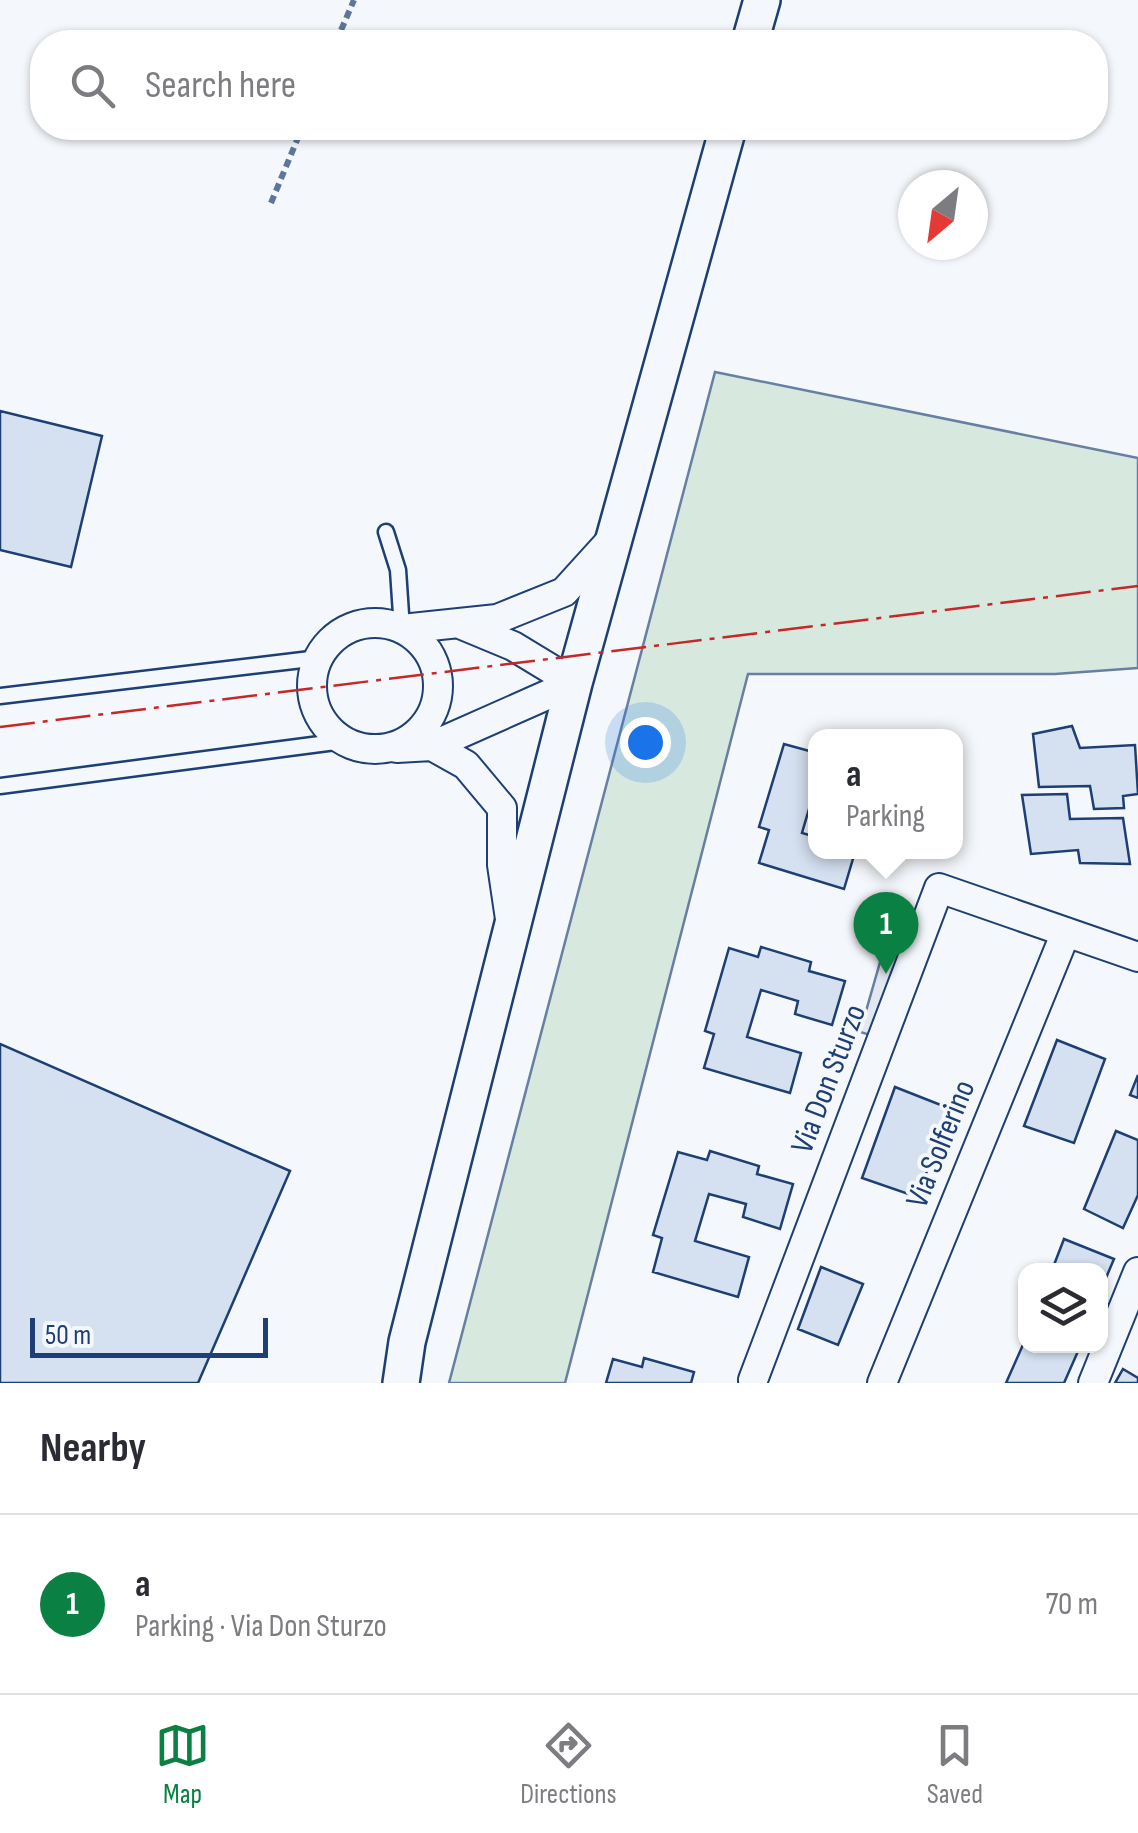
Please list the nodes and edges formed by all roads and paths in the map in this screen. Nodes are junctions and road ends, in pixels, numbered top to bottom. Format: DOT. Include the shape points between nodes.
graph roads {
  1 [pos="354,0"];
  2 [pos="762,0"];
  3 [pos="341,30"];
  4 [pos="753,30"];
  5 [pos="297,140"];
  6 [pos="725,140"];
  7 [pos="271,203"];
  8 [pos="386,532"];
  9 [pos="614,537"];
  10 [pos="457,623"];
  11 [pos="402,629"];
  12 [pos="319,658"];
  13 [pos="574,683"];
  14 [pos="0,696"];
  15 [pos="344,741"];
  16 [pos="432,746"];
  17 [pos="390,748"];
  18 [pos="0,786"];
  19 [pos="511,927"];
  20 [pos="1066,932"];
  21 [pos="1138,957"];
  22 [pos="1138,1272"];
  23 [pos="1127,1332"];
  24 [pos="753,1380"];
  25 [pos="402,1383"];
  26 [pos="882,1383"];
  27 [pos="1093,1383"];
  1 -- 3 [label="path"];
  2 -- 4 [label="street"];
  5 -- 7 [label="path"];
  6 -- 9 [label="street"];
  8 -- 11 [label="lane" via="398,570"];
  9 -- 10 [label="street" via="564,592 497,619"];
  9 -- 13 [label="street"];
  10 -- 11 [label="street"];
  10 -- 13 [label="street" via="513,646"];
  11 -- 12 [label="street" via="364,624 345,630"];
  11 -- 17 [label="street" via="430,655 438,692 423,728"];
  12 -- 14 [label="lane"];
  12 -- 15 [label="street" via="312,695 328,729"];
  13 -- 16 [label="street"];
  13 -- 19 [label="street"];
  15 -- 17 [label="street"];
  15 -- 18 [label="lane"];
  16 -- 17 [label="street"];
  16 -- 19 [label="street" via="466,765 502,808"];
  19 -- 25 [label="street"];
  20 -- 21 [label="street, Via Don Sturzo"];
  20 -- 24 [label="street, Via Don Sturzo" via="939,888"];
  20 -- 26 [label="street, Via Solferino"];
  22 -- 23 [label="street"];
  23 -- 27 [label="street"];
}
